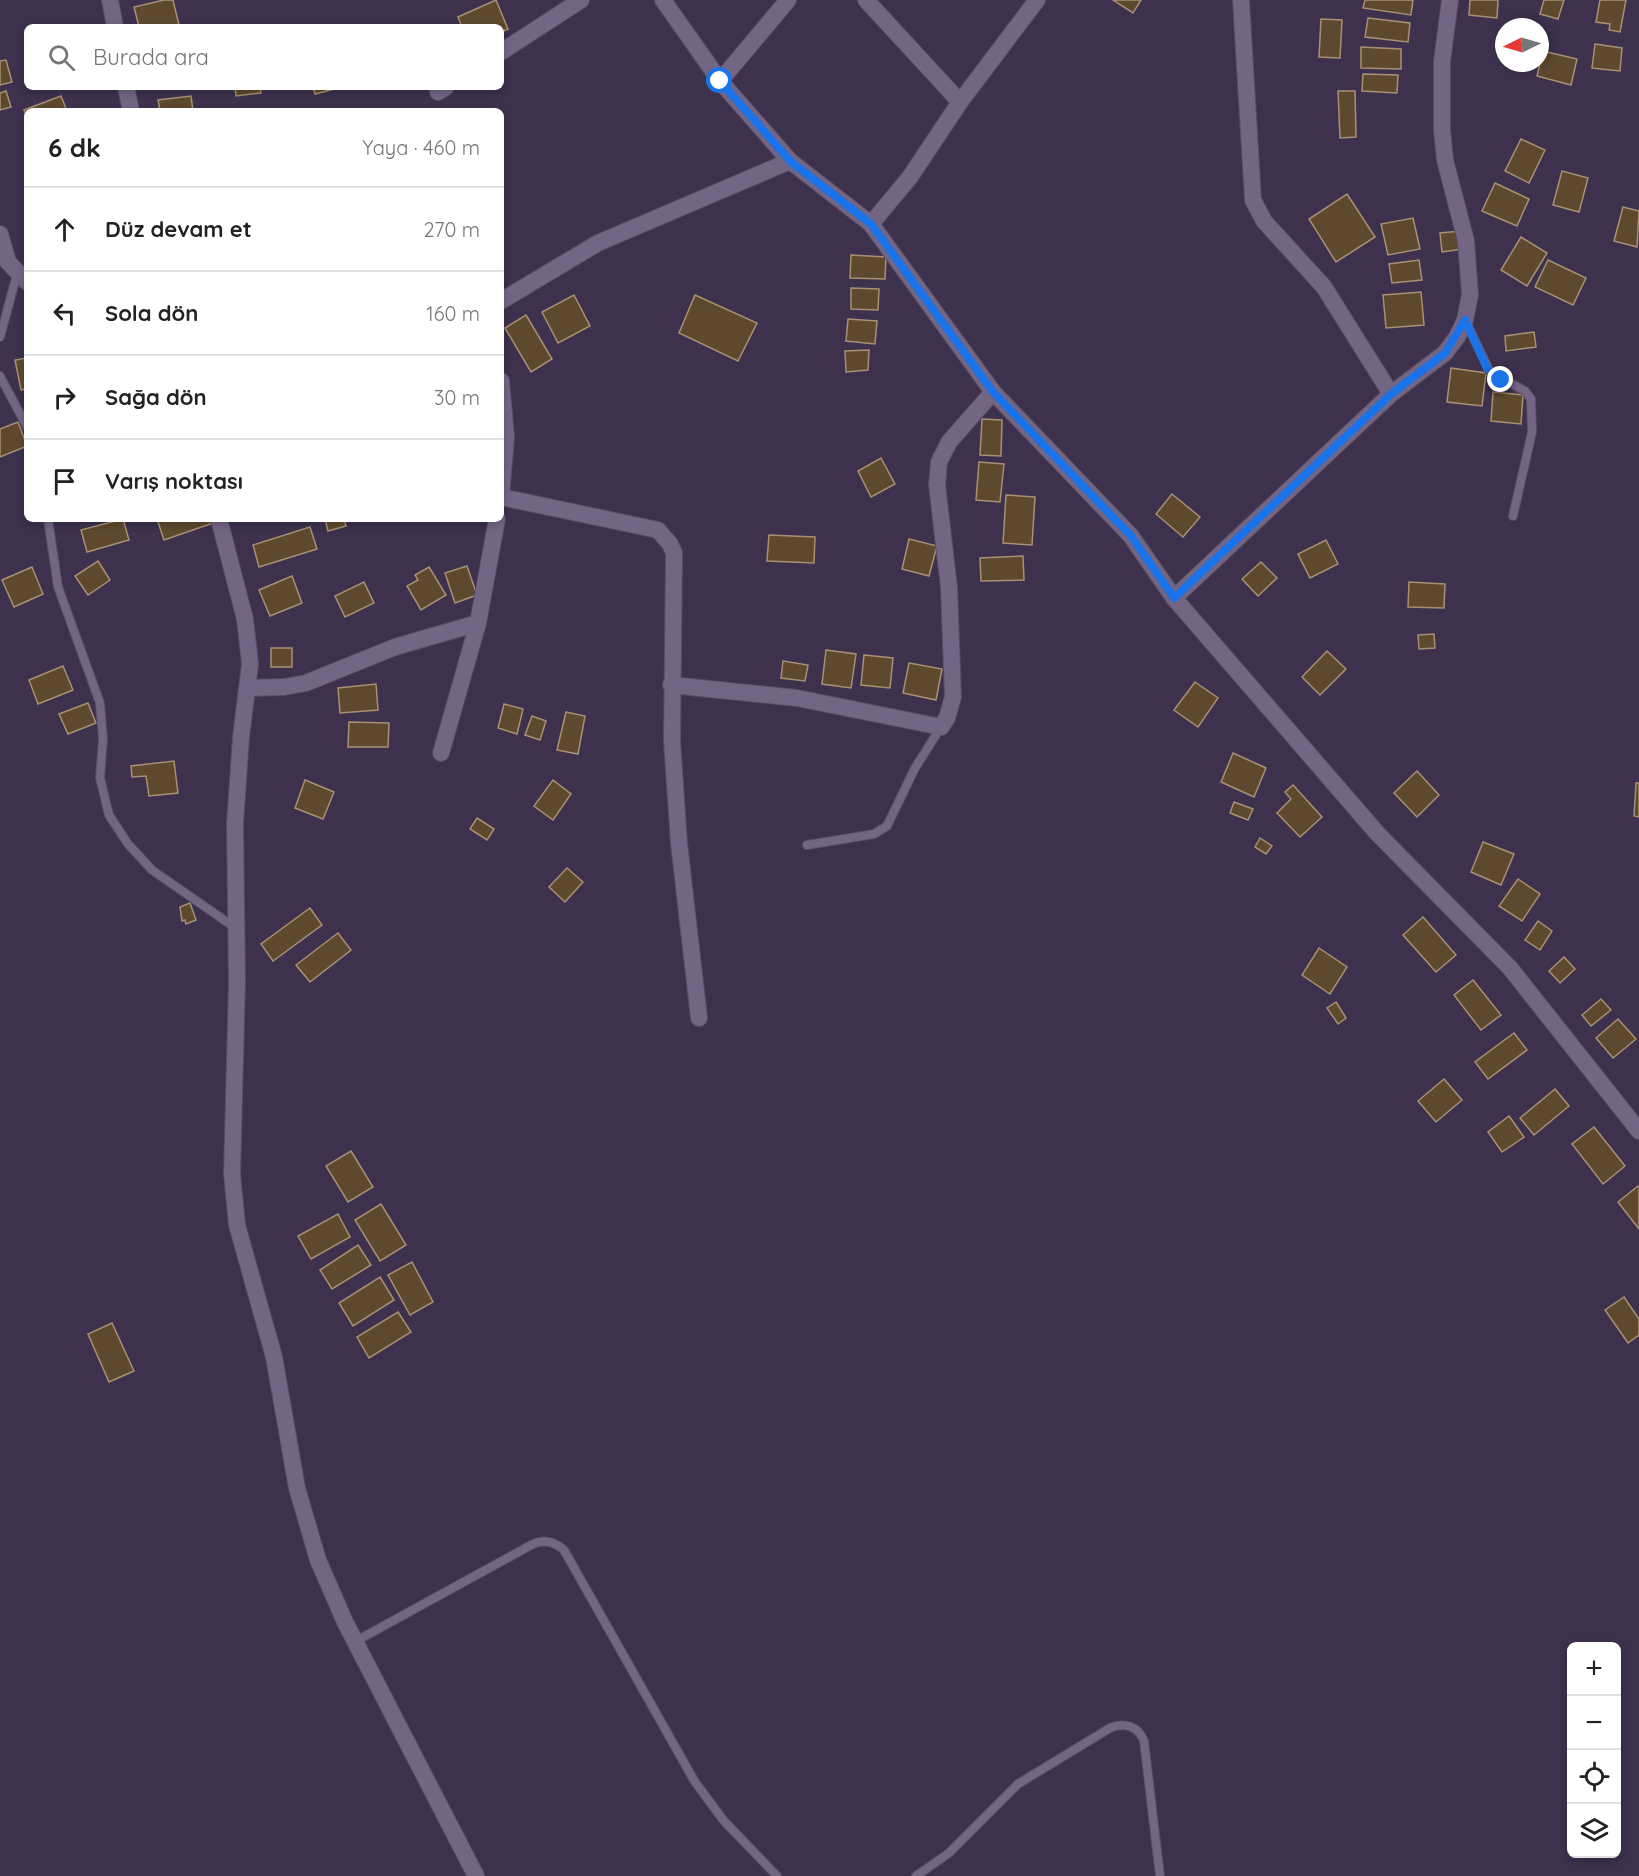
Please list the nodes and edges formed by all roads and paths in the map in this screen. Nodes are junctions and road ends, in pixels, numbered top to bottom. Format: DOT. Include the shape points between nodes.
graph roads {
  1 [pos="110,0"];
  2 [pos="581,0"];
  3 [pos="663,0"];
  4 [pos="788,0"];
  5 [pos="866,0"];
  6 [pos="1037,0"];
  7 [pos="1241,0"];
  8 [pos="1450,0"];
  9 [pos="114,24"];
  10 [pos="504,50"];
  11 [pos="720,81"];
  12 [pos="126,90"];
  13 [pos="960,102"];
  14 [pos="130,108"];
  15 [pos="790,161"];
  16 [pos="871,224"];
  17 [pos="0,234"];
  18 [pos="22,278"];
  19 [pos="504,299"];
  20 [pos="1465,320"];
  21 [pos="0,337"];
  22 [pos="0,376"];
  23 [pos="993,392"];
  24 [pos="1391,394"];
  25 [pos="504,415"];
  26 [pos="24,421"];
  27 [pos="504,461"];
  28 [pos="504,498"];
  29 [pos="1513,516"];
  30 [pos="48,522"];
  31 [pos="220,522"];
  32 [pos="496,522"];
  33 [pos="1174,598"];
  34 [pos="478,624"];
  35 [pos="671,685"];
  36 [pos="249,688"];
  37 [pos="940,727"];
  38 [pos="441,753"];
  39 [pos="807,846"];
  40 [pos="237,929"];
  41 [pos="699,1018"];
  42 [pos="1639,1131"];
  43 [pos="356,1641"];
  44 [pos="476,1876"];
  45 [pos="777,1876"];
  46 [pos="916,1876"];
  47 [pos="1160,1876"];
  1 -- 9 [label="street"];
  2 -- 10 [label="street"];
  3 -- 11 [label="street"];
  4 -- 11 [label="street"];
  5 -- 13 [label="street"];
  6 -- 13 [label="street"];
  7 -- 24 [label="street" via="1253,200 1264,221 1324,287"];
  8 -- 20 [label="street" via="1442,62 1442,130 1445,160 1466,241 1470,295"];
  11 -- 15 [label="street"];
  12 -- 14 [label="street"];
  13 -- 16 [label="street" via="910,177"];
  15 -- 16 [label="street"];
  15 -- 19 [label="street" via="598,243"];
  16 -- 23 [label="street"];
  17 -- 18 [label="street" via="8,262"];
  18 -- 21 [label="lane"];
  20 -- 24 [label="street" via="1445,353"];
  20 -- 29 [label="lane" via="1490,372 1525,391 1531,399 1532,432"];
  22 -- 26 [label="lane"];
  23 -- 33 [label="street" via="1131,536"];
  23 -- 37 [label="street" via="949,442 937,474 949,587 953,685 951,708"];
  24 -- 33 [label="street"];
  25 -- 27 [label="street"];
  28 -- 35 [label="street" via="658,530 665,536 675,564"];
  30 -- 40 [label="lane" via="58,587 100,703 100,778 108,814 152,870"];
  31 -- 36 [label="street" via="246,619"];
  32 -- 34 [label="street"];
  33 -- 42 [label="street" via="1377,833 1510,968"];
  34 -- 36 [label="street" via="395,647 306,683"];
  34 -- 38 [label="street"];
  35 -- 37 [label="street" via="797,698"];
  35 -- 41 [label="street" via="676,808"];
  36 -- 40 [label="street" via="237,782"];
  37 -- 39 [label="lane" via="887,826 874,834"];
  40 -- 43 [label="street" via="232,1174 237,1226 273,1357 310,1537 330,1592"];
  43 -- 44 [label="street"];
  43 -- 45 [label="lane" via="533,1544 555,1544 564,1550 695,1782 724,1821"];
  46 -- 47 [label="lane" via="950,1853 1005,1795 1032,1774 1110,1728 1122,1725 1138,1731 1144,1741"];
}
